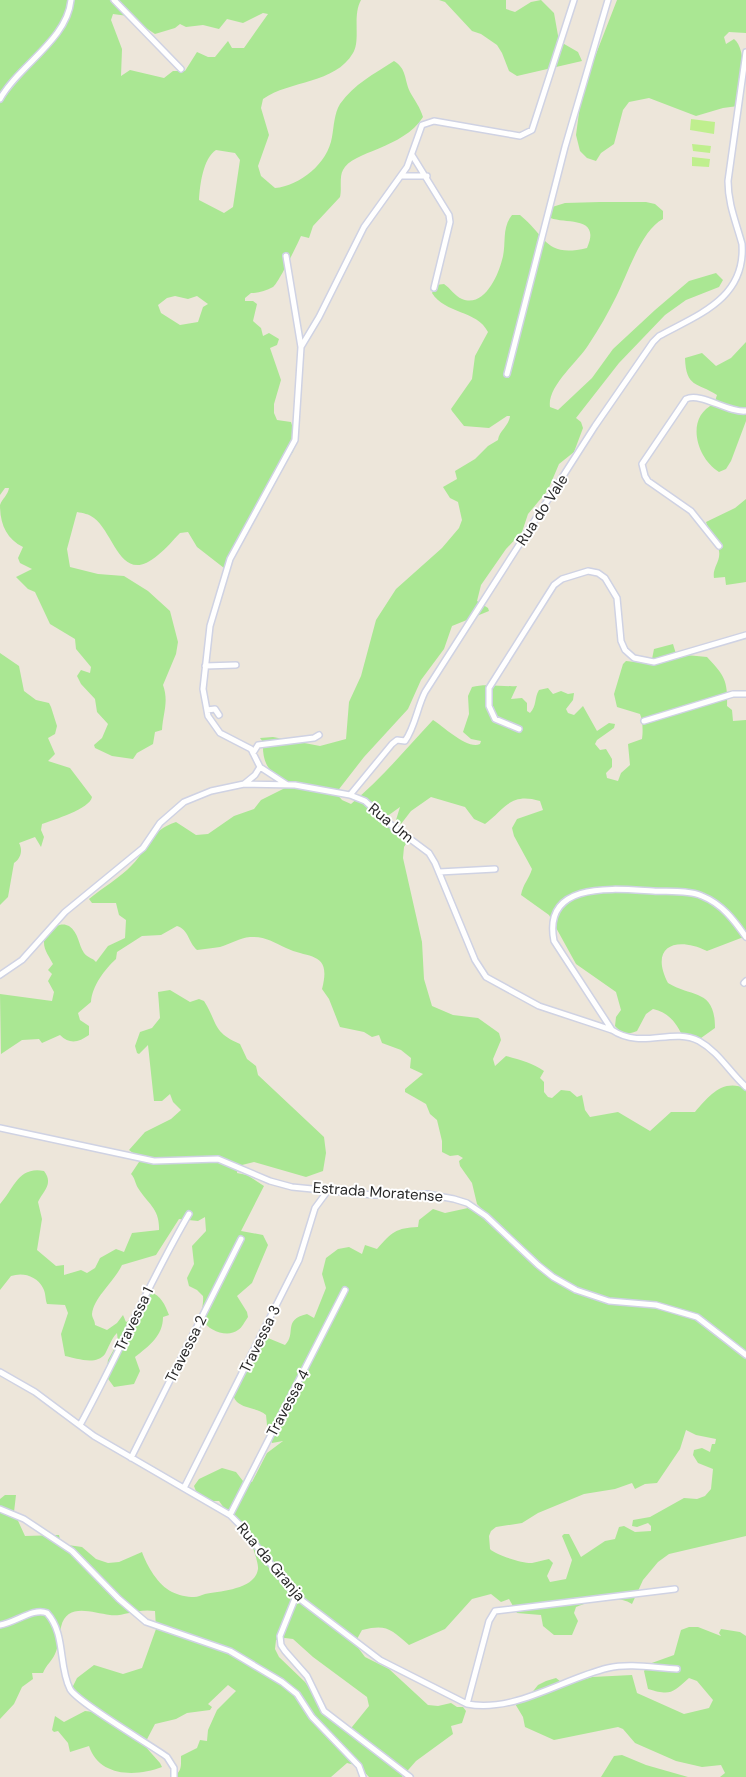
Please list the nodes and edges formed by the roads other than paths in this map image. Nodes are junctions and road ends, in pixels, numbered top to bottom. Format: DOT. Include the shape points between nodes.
graph roads {
  1 [pos="71,0"];
  2 [pos="114,0"];
  3 [pos="574,0"];
  4 [pos="608,0"];
  5 [pos="746,52"];
  6 [pos="181,69"];
  7 [pos="0,99"];
  8 [pos="412,155"];
  9 [pos="402,176"];
  10 [pos="427,176"];
  11 [pos="744,245"];
  12 [pos="286,256"];
  13 [pos="434,288"];
  14 [pos="301,347"];
  15 [pos="507,374"];
  16 [pos="746,411"];
  17 [pos="719,546"];
  18 [pos="746,636"];
  19 [pos="236,665"];
  20 [pos="205,666"];
  21 [pos="746,694"];
  22 [pos="206,710"];
  23 [pos="219,715"];
  24 [pos="644,722"];
  25 [pos="519,729"];
  26 [pos="319,736"];
  27 [pos="253,753"];
  28 [pos="260,766"];
  29 [pos="244,784"];
  30 [pos="287,785"];
  31 [pos="350,795"];
  32 [pos="495,869"];
  33 [pos="439,872"];
  34 [pos="746,937"];
  35 [pos="0,975"];
  36 [pos="612,1030"];
  37 [pos="746,1088"];
  38 [pos="0,1128"];
  39 [pos="329,1189"];
  40 [pos="189,1214"];
  41 [pos="241,1239"];
  42 [pos="345,1290"];
  43 [pos="746,1355"];
  44 [pos="0,1372"];
  45 [pos="80,1425"];
  46 [pos="131,1458"];
  47 [pos="184,1488"];
  48 [pos="0,1509"];
  49 [pos="230,1515"];
  50 [pos="675,1589"];
  51 [pos="296,1596"];
  52 [pos="0,1625"];
  53 [pos="677,1669"];
  54 [pos="466,1704"];
  55 [pos="174,1777"];
  56 [pos="363,1777"];
  57 [pos="410,1777"];
  1 -- 7 [label="street" via="60,31 11,82"];
  2 -- 6 [label="street"];
  3 -- 8 [label="street" via="529,133 515,136 434,121 422,125"];
  4 -- 15 [label="street" via="565,147"];
  5 -- 11 [label="street, Rua do Vale" via="728,181 731,213"];
  8 -- 9 [label="street"];
  8 -- 10 [label="street"];
  9 -- 10 [label="street"];
  9 -- 14 [label="street" via="364,227"];
  10 -- 13 [label="street" via="450,222"];
  11 -- 31 [label="street, Rua do Vale" via="745,263 740,284 734,293 653,342 595,426 425,692 417,709 413,730 405,741 397,740 392,744"];
  12 -- 14 [label="street"];
  14 -- 20 [label="street" via="295,440 230,559 210,626"];
  16 -- 17 [label="street" via="732,410 695,397 686,399 642,464 648,481 691,511"];
  18 -- 25 [label="street" via="654,662 634,658 621,641 617,598 605,578 588,571 562,579 554,585 489,688 489,706 495,719"];
  19 -- 20 [label="street"];
  20 -- 22 [label="street" via="203,689"];
  21 -- 24 [label="street" via="734,694"];
  22 -- 23 [label="street" via="214,709"];
  22 -- 27 [label="street" via="220,733"];
  26 -- 27 [label="street" via="258,745"];
  27 -- 28 [label="street"];
  28 -- 29 [label="street"];
  28 -- 30 [label="street"];
  29 -- 30 [label="street, Rua Um"];
  29 -- 35 [label="street, Rua Um" via="211,791 184,802 160,823 143,848 65,912 22,960"];
  30 -- 31 [label="street, Rua Um"];
  31 -- 33 [label="street, Rua Um" via="365,801 429,852"];
  32 -- 33 [label="street"];
  33 -- 36 [label="street, Rua Um" via="486,978 539,1006"];
  34 -- 36 [label="street" via="730,915 712,901 693,893 598,889 567,900 554,914 554,941"];
  36 -- 37 [label="street, Rua Um" via="636,1040 685,1037 699,1041 717,1055"];
  38 -- 39 [label="street, Estrada Moratense" via="154,1161 218,1159 280,1185"];
  39 -- 43 [label="street, Estrada Moratense" via="373,1195 443,1195 467,1203 486,1216 538,1265 568,1286 609,1301 656,1305 697,1317"];
  39 -- 47 [label="street, Travessa 3" via="315,1208 299,1260"];
  40 -- 45 [label="street, Travessa 1" via="164,1256 135,1320"];
  41 -- 46 [label="street, Travessa 2"];
  42 -- 49 [label="street, Travessa 4"];
  44 -- 45 [label="street, Rua da Granja" via="35,1392"];
  45 -- 46 [label="street, Rua da Granja"];
  46 -- 47 [label="street, Rua da Granja"];
  47 -- 49 [label="street, Rua da Granja"];
  48 -- 56 [label="street" via="24,1519 72,1551 124,1605 146,1622 217,1646 282,1682 297,1694 312,1717 359,1766"];
  49 -- 51 [label="street, Rua da Granja"];
  50 -- 54 [label="street" via="495,1611 489,1621"];
  51 -- 54 [label="street, Rua da Granja" via="380,1660"];
  51 -- 57 [label="street" via="280,1636 281,1645 307,1676 324,1711"];
  52 -- 55 [label="street" via="36,1612 47,1613 56,1626 63,1665 73,1694 167,1757 174,1768"];
  53 -- 54 [label="street" via="608,1668 523,1698 481,1707"];
}
